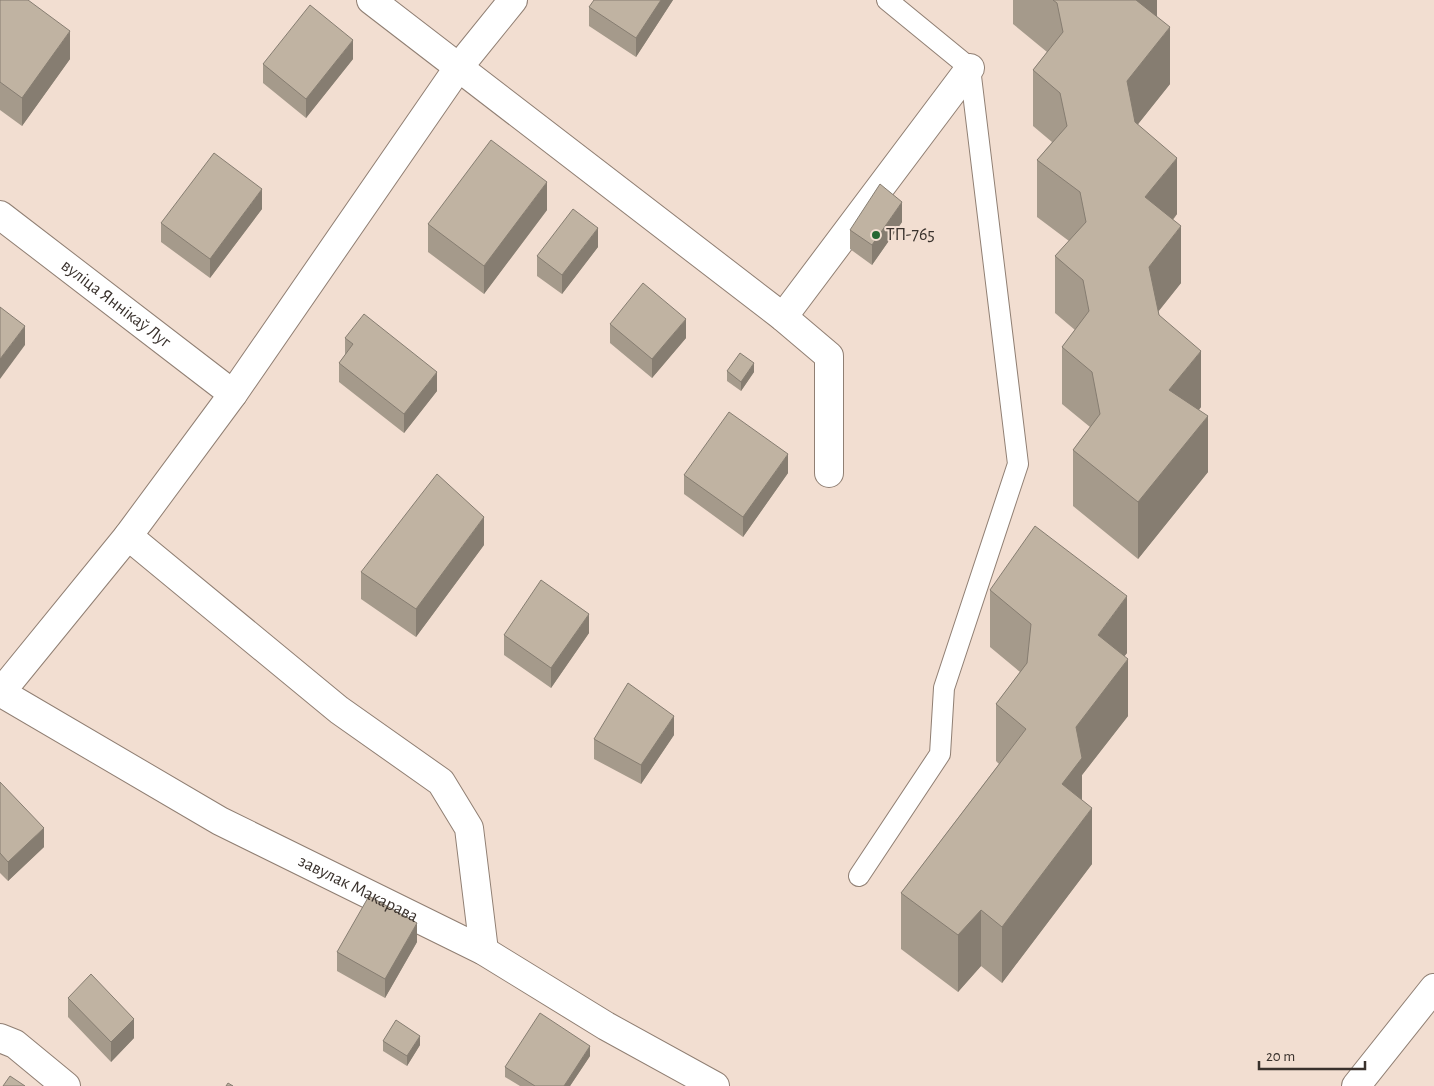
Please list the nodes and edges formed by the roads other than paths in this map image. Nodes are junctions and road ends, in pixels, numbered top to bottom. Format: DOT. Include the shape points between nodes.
graph roads {
  1 [pos="371,0"];
  2 [pos="513,0"];
  3 [pos="888,0"];
  4 [pos="458,68"];
  5 [pos="970,68"];
  6 [pos="0,215"];
  7 [pos="783,317"];
  8 [pos="233,394"];
  9 [pos="829,473"];
  10 [pos="128,536"];
  11 [pos="0,692"];
  12 [pos="859,876"];
  13 [pos="484,951"];
  14 [pos="1434,988"];
  15 [pos="0,1038"];
  16 [pos="66,1086"];
  17 [pos="715,1086"];
  18 [pos="1356,1086"];
  1 -- 4 [label="street"];
  2 -- 4 [label="street"];
  3 -- 5 [label="lane"];
  4 -- 7 [label="street"];
  4 -- 8 [label="street"];
  5 -- 7 [label="street"];
  5 -- 12 [label="lane" via="1018,464 944,688 940,754"];
  6 -- 8 [label="street, вуліца Яннікаў Луг"];
  7 -- 9 [label="street" via="829,356"];
  8 -- 10 [label="street"];
  10 -- 11 [label="street"];
  10 -- 13 [label="street" via="339,710 441,782 468,828"];
  11 -- 13 [label="street, завулак Макарава" via="220,822"];
  13 -- 17 [label="street, завулак Макарава" via="606,1026"];
  14 -- 18 [label="street"];
  15 -- 16 [label="street" via="15,1044"];
}
